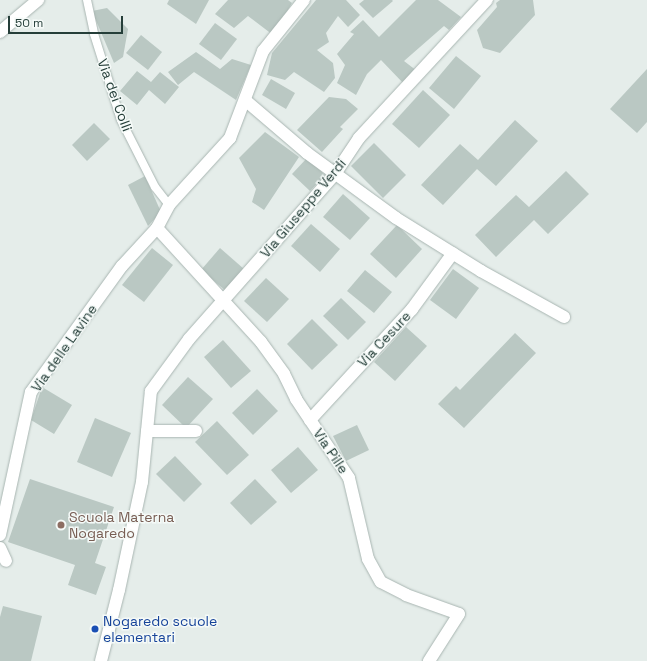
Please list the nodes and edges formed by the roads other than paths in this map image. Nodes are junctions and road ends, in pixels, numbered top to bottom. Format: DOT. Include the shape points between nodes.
graph roads {
  1 [pos="38,0"];
  2 [pos="87,0"];
  3 [pos="304,0"];
  4 [pos="487,0"];
  5 [pos="0,32"];
  6 [pos="245,100"];
  7 [pos="335,174"];
  8 [pos="169,205"];
  9 [pos="157,228"];
  10 [pos="453,253"];
  11 [pos="224,301"];
  12 [pos="564,317"];
  13 [pos="310,420"];
  14 [pos="196,431"];
  15 [pos="147,432"];
  16 [pos="0,535"];
  17 [pos="0,548"];
  18 [pos="6,561"];
  19 [pos="101,661"];
  20 [pos="429,661"];
  1 -- 5 [label="street"];
  2 -- 8 [label="lane, Via dei Colli" via="94,34 121,120 155,188"];
  3 -- 6 [label="street, Via delle Lavine" via="263,51"];
  4 -- 7 [label="street, Via Giuseppe Verdi" via="359,138"];
  6 -- 7 [label="street"];
  6 -- 8 [label="street, Via delle Lavine" via="230,138"];
  7 -- 10 [label="street" via="396,218"];
  7 -- 11 [label="street, Via Giuseppe Verdi"];
  8 -- 9 [label="street, Via delle Lavine"];
  9 -- 11 [label="street, Via Pille"];
  9 -- 16 [label="street, Via delle Lavine" via="122,266 31,392"];
  10 -- 12 [label="street"];
  10 -- 13 [label="street, Via Cesure" via="412,309"];
  11 -- 13 [label="street, Via Pille" via="261,342 284,374"];
  11 -- 15 [label="street, Via Giuseppe Verdi" via="189,339 151,391"];
  13 -- 20 [label="street, Via Pille" via="349,478 368,559 381,582 406,595 459,614"];
  14 -- 15 [label="street"];
  15 -- 19 [label="street, Via Giuseppe Verdi" via="142,482"];
  17 -- 18 [label="street"];
}
